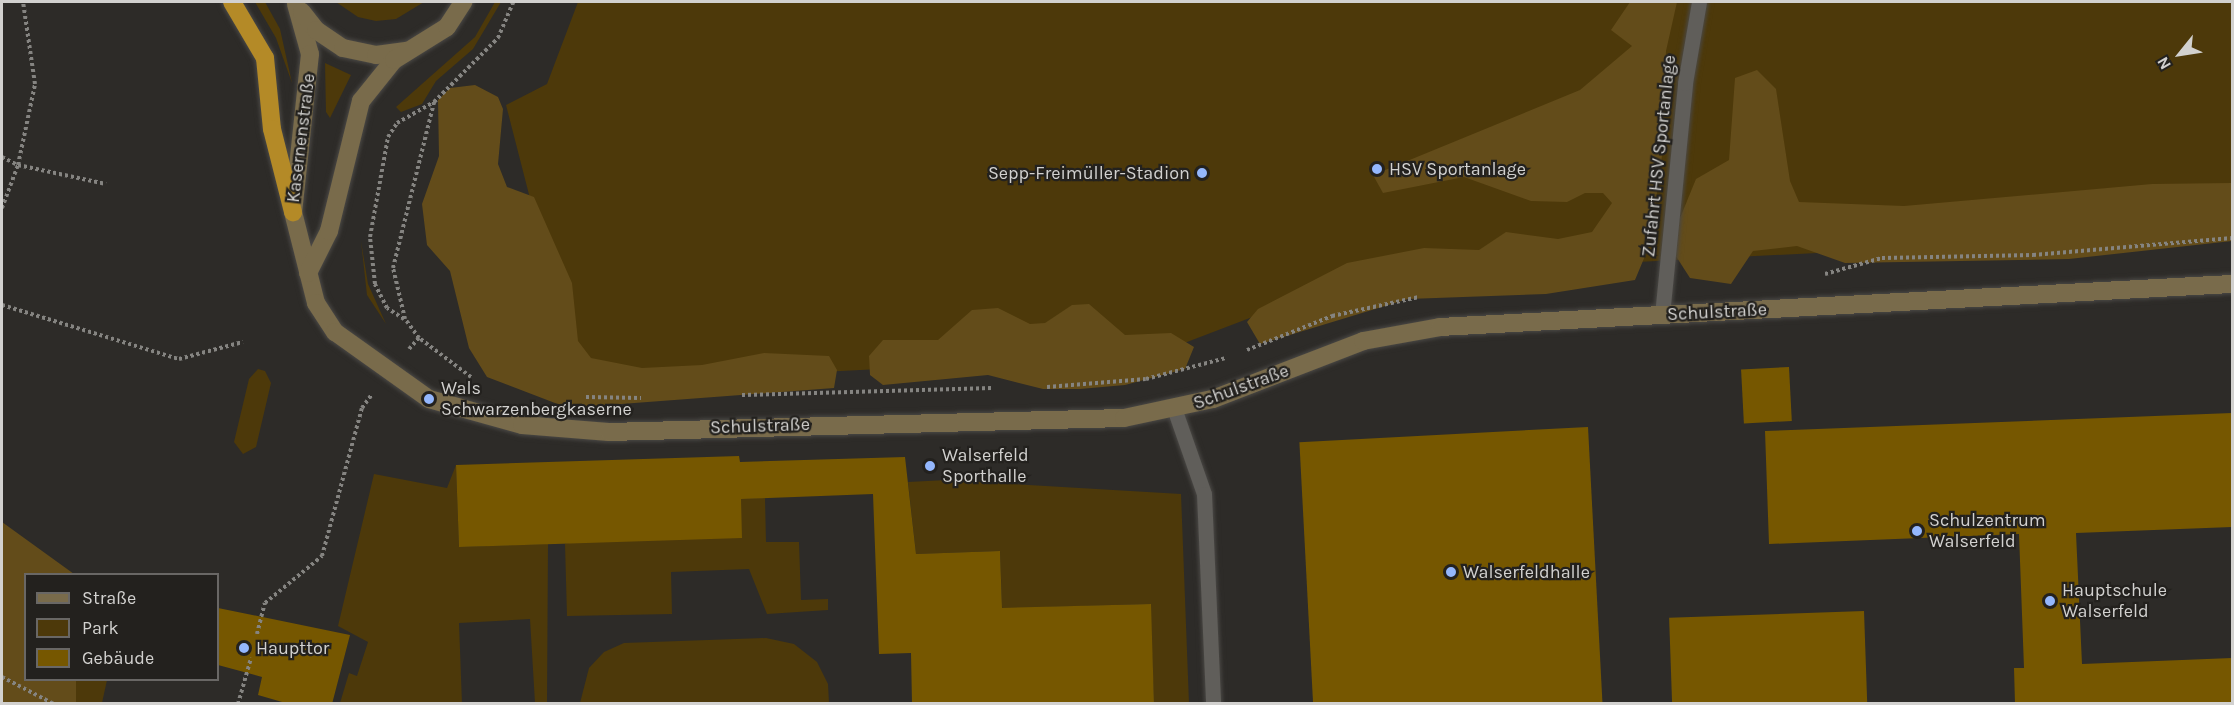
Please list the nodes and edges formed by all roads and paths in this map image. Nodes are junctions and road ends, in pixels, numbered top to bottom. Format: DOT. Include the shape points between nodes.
graph roads {
  1 [pos="23,2"];
  2 [pos="232,2"];
  3 [pos="463,2"];
  4 [pos="513,2"];
  5 [pos="1699,2"];
  6 [pos="296,3"];
  7 [pos="408,51"];
  8 [pos="434,102"];
  9 [pos="2,157"];
  10 [pos="18,165"];
  11 [pos="106,184"];
  12 [pos="2,208"];
  13 [pos="293,212"];
  14 [pos="2232,238"];
  15 [pos="308,273"];
  16 [pos="1816,277"];
  17 [pos="2232,284"];
  18 [pos="1425,296"];
  19 [pos="2,305"];
  20 [pos="1662,315"];
  21 [pos="405,319"];
  22 [pos="418,338"];
  23 [pos="243,342"];
  24 [pos="388,373"];
  25 [pos="477,380"];
  26 [pos="1036,387"];
  27 [pos="1003,388"];
  28 [pos="733,396"];
  29 [pos="574,397"];
  30 [pos="647,398"];
  31 [pos="1175,411"];
  32 [pos="257,634"];
  33 [pos="251,658"];
  34 [pos="2,677"];
  35 [pos="54,704"];
  36 [pos="238,704"];
  37 [pos="1213,704"];
  1 -- 10 [label="path" via="35,84"];
  2 -- 13 [label="highway" via="265,58 272,129"];
  3 -- 7 [label="street, Kasernenstraße" via="447,27"];
  4 -- 8 [label="path" via="498,38"];
  5 -- 20 [label="lane, Zufahrt HSV Sportanlage" via="1682,106"];
  6 -- 7 [label="street, Kasernenstraße" via="316,30 343,48 376,55"];
  6 -- 13 [label="street, Kasernenstraße" via="310,54"];
  7 -- 15 [label="street, Kasernenstraße" via="377,78 361,101 328,231"];
  8 -- 21 [label="path" via="395,250 393,268"];
  8 -- 21 [label="path" via="397,123 388,137 370,237 375,284 387,308"];
  9 -- 10 [label="path"];
  10 -- 11 [label="path"];
  10 -- 12 [label="path"];
  13 -- 15 [label="street, Kasernenstraße"];
  14 -- 16 [label="path" via="2033,255 1882,258"];
  15 -- 24 [label="street, Schulstraße" via="316,303 335,332"];
  17 -- 20 [label="street, Schulstraße"];
  18 -- 26 [label="path" via="1332,316 1196,368 1135,380"];
  19 -- 23 [label="path" via="179,358"];
  20 -- 31 [label="street, Schulstraße" via="1402,333 1363,341"];
  21 -- 22 [label="path"];
  22 -- 24 [label="path"];
  22 -- 25 [label="path"];
  24 -- 31 [label="street, Schulstraße" via="429,399 512,422 609,432 1124,418"];
  24 -- 32 [label="path" via="362,408 322,556 265,603"];
  27 -- 28 [label="path"];
  29 -- 30 [label="path"];
  31 -- 37 [label="lane" via="1204,494"];
  33 -- 36 [label="path"];
  34 -- 35 [label="path"];
}
